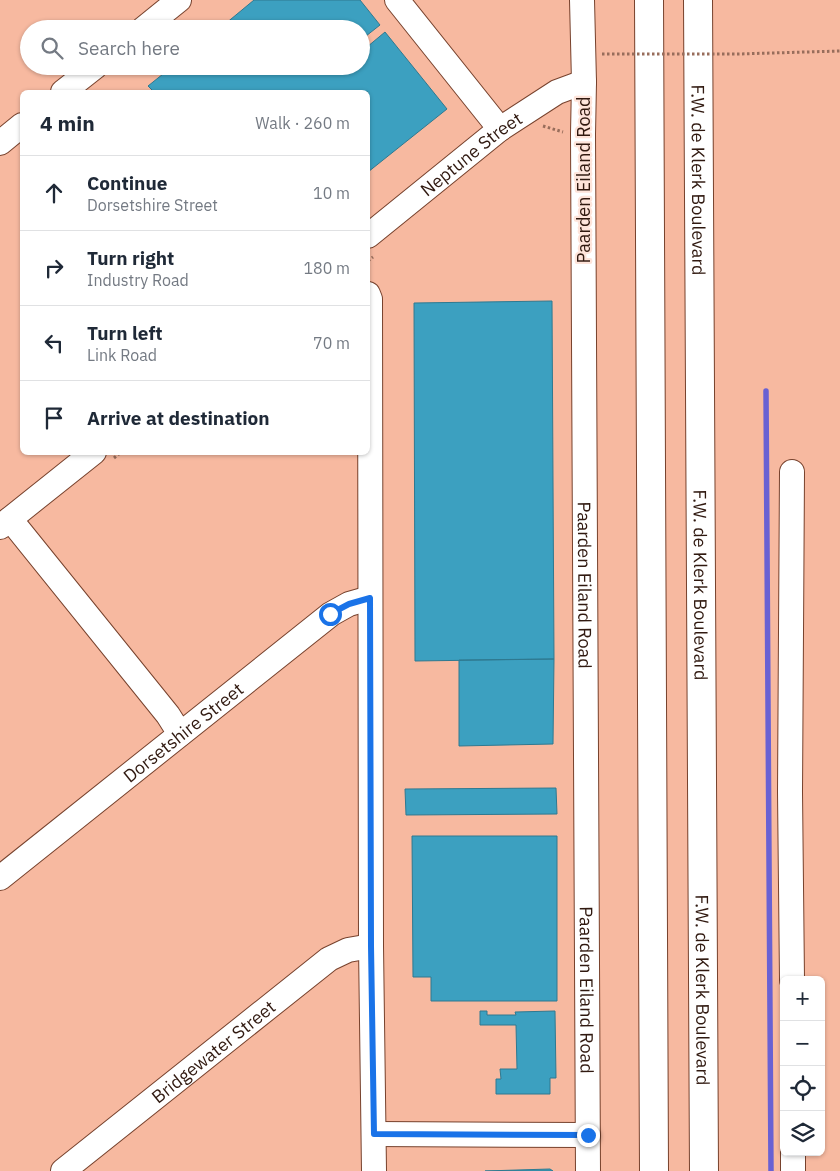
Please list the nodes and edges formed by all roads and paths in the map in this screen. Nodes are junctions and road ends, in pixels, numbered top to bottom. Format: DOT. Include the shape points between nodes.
graph roads {
  1 [pos="179,0"];
  2 [pos="397,0"];
  3 [pos="582,0"];
  4 [pos="649,0"];
  5 [pos="698,0"];
  6 [pos="154,20"];
  7 [pos="840,51"];
  8 [pos="602,54"];
  9 [pos="85,75"];
  10 [pos="584,82"];
  11 [pos="66,90"];
  12 [pos="20,127"];
  13 [pos="500,128"];
  14 [pos="0,143"];
  15 [pos="370,234"];
  16 [pos="370,299"];
  17 [pos="90,455"];
  18 [pos="370,455"];
  19 [pos="370,455"];
  20 [pos="792,472"];
  21 [pos="5,523"];
  22 [pos="370,598"];
  23 [pos="180,734"];
  24 [pos="0,878"];
  25 [pos="371,946"];
  26 [pos="792,976"];
  27 [pos="374,1134"];
  28 [pos="588,1135"];
  29 [pos="793,1156"];
  30 [pos="63,1171"];
  31 [pos="374,1171"];
  32 [pos="588,1171"];
  33 [pos="654,1171"];
  34 [pos="704,1171"];
  35 [pos="793,1171"];
  1 -- 6 [label="street"];
  2 -- 13 [label="street"];
  3 -- 10 [label="street, Paarden Eiland Road"];
  4 -- 33 [label="highway"];
  5 -- 34 [label="highway, F.W. de Klerk Boulevard"];
  7 -- 8 [label="path, bridge"];
  9 -- 11 [label="street"];
  10 -- 13 [label="street, Neptune Street" via="557,92"];
  10 -- 28 [label="street, Paarden Eiland Road"];
  12 -- 14 [label="street"];
  13 -- 15 [label="street, Neptune Street"];
  16 -- 19 [label="street"];
  17 -- 21 [label="street"];
  18 -- 22 [label="street"];
  20 -- 26 [label="street"];
  21 -- 23 [label="street" via="168,715"];
  22 -- 23 [label="street, Dorsetshire Street" via="330,614"];
  22 -- 25 [label="street"];
  23 -- 24 [label="street, Dorsetshire Street"];
  25 -- 27 [label="street"];
  25 -- 30 [label="street, Bridgewater Street" via="348,950 329,959"];
  27 -- 28 [label="street"];
  27 -- 31 [label="street"];
  28 -- 32 [label="street, Paarden Eiland Road"];
  29 -- 35 [label="street"];
}
